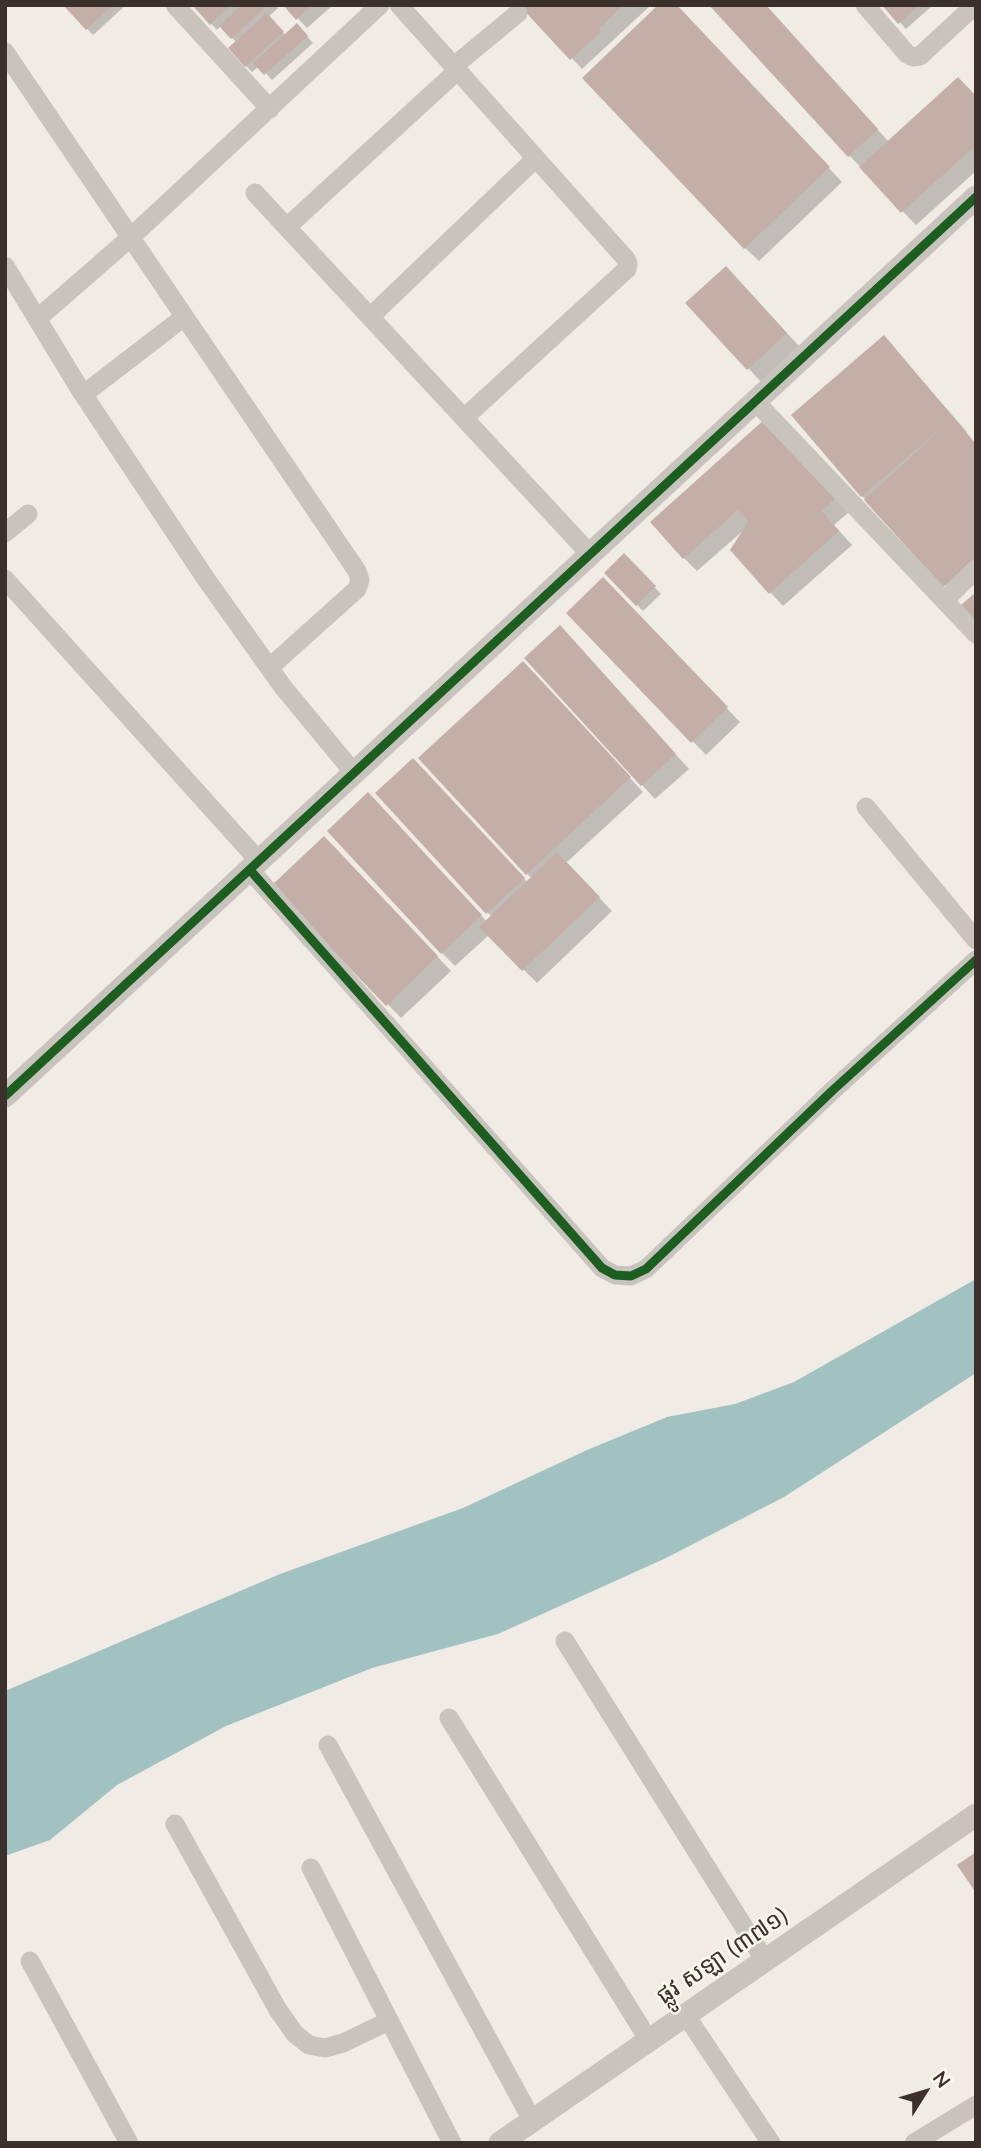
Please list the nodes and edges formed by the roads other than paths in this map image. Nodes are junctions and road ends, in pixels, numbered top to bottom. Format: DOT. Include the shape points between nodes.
graph roads {
  1 [pos="175,5"];
  2 [pos="380,5"];
  3 [pos="399,5"];
  4 [pos="865,5"];
  5 [pos="975,5"];
  6 [pos="518,13"];
  7 [pos="5,51"];
  8 [pos="456,69"];
  9 [pos="270,109"];
  10 [pos="535,159"];
  11 [pos="255,193"];
  12 [pos="975,200"];
  13 [pos="287,227"];
  14 [pos="130,238"];
  15 [pos="5,265"];
  16 [pos="184,317"];
  17 [pos="370,317"];
  18 [pos="37,319"];
  19 [pos="84,394"];
  20 [pos="755,401"];
  21 [pos="464,418"];
  22 [pos="28,514"];
  23 [pos="5,533"];
  24 [pos="590,554"];
  25 [pos="976,569"];
  26 [pos="5,579"];
  27 [pos="944,600"];
  28 [pos="976,634"];
  29 [pos="269,668"];
  30 [pos="354,773"];
  31 [pos="866,807"];
  32 [pos="254,865"];
  33 [pos="976,940"];
  34 [pos="976,960"];
  35 [pos="5,1096"];
  36 [pos="565,1641"];
  37 [pos="449,1718"];
  38 [pos="328,1745"];
  39 [pos="976,1815"];
  40 [pos="175,1824"];
  41 [pos="311,1868"];
  42 [pos="764,1959"];
  43 [pos="30,1961"];
  44 [pos="685,2014"];
  45 [pos="389,2021"];
  46 [pos="648,2039"];
  47 [pos="974,2110"];
  48 [pos="532,2120"];
  49 [pos="129,2143"];
  50 [pos="452,2143"];
  51 [pos="500,2143"];
  52 [pos="771,2143"];
  53 [pos="914,2143"];
  1 -- 9 [label="street"];
  2 -- 9 [label="street"];
  3 -- 8 [label="street"];
  4 -- 5 [label="street" via="913,57 920,56"];
  6 -- 8 [label="street"];
  7 -- 14 [label="street"];
  8 -- 10 [label="street"];
  8 -- 13 [label="street"];
  9 -- 14 [label="street"];
  10 -- 17 [label="street"];
  10 -- 21 [label="street" via="626,259 627,269"];
  11 -- 13 [label="street"];
  12 -- 20 [label="street"];
  13 -- 17 [label="street"];
  14 -- 16 [label="street"];
  14 -- 18 [label="street"];
  15 -- 18 [label="street"];
  16 -- 19 [label="street"];
  16 -- 29 [label="street" via="360,580 357,589"];
  17 -- 21 [label="street"];
  18 -- 19 [label="street"];
  19 -- 29 [label="street"];
  20 -- 24 [label="street"];
  20 -- 27 [label="street"];
  21 -- 24 [label="street"];
  22 -- 23 [label="street"];
  24 -- 30 [label="street"];
  25 -- 27 [label="street"];
  26 -- 32 [label="street"];
  27 -- 28 [label="street"];
  29 -- 30 [label="street"];
  30 -- 32 [label="street"];
  31 -- 33 [label="street"];
  32 -- 34 [label="street" via="602,1268 615,1275 631,1276 646,1269"];
  32 -- 35 [label="street"];
  36 -- 42 [label="street"];
  37 -- 46 [label="street"];
  38 -- 48 [label="street"];
  39 -- 42 [label="street, ផ្លូវ សឡា (៣៧១)"];
  40 -- 45 [label="street" via="295,2034 310,2045 325,2048"];
  41 -- 45 [label="street"];
  42 -- 44 [label="street, ផ្លូវ សឡា (៣៧១)"];
  43 -- 49 [label="street"];
  44 -- 46 [label="street, ផ្លូវ សឡា (៣៧១)"];
  44 -- 52 [label="street"];
  45 -- 50 [label="street"];
  46 -- 48 [label="street, ផ្លូវ សឡា (៣៧១)"];
  47 -- 53 [label="street"];
  48 -- 51 [label="street, ផ្លូវ សឡា (៣៧១)"];
}
